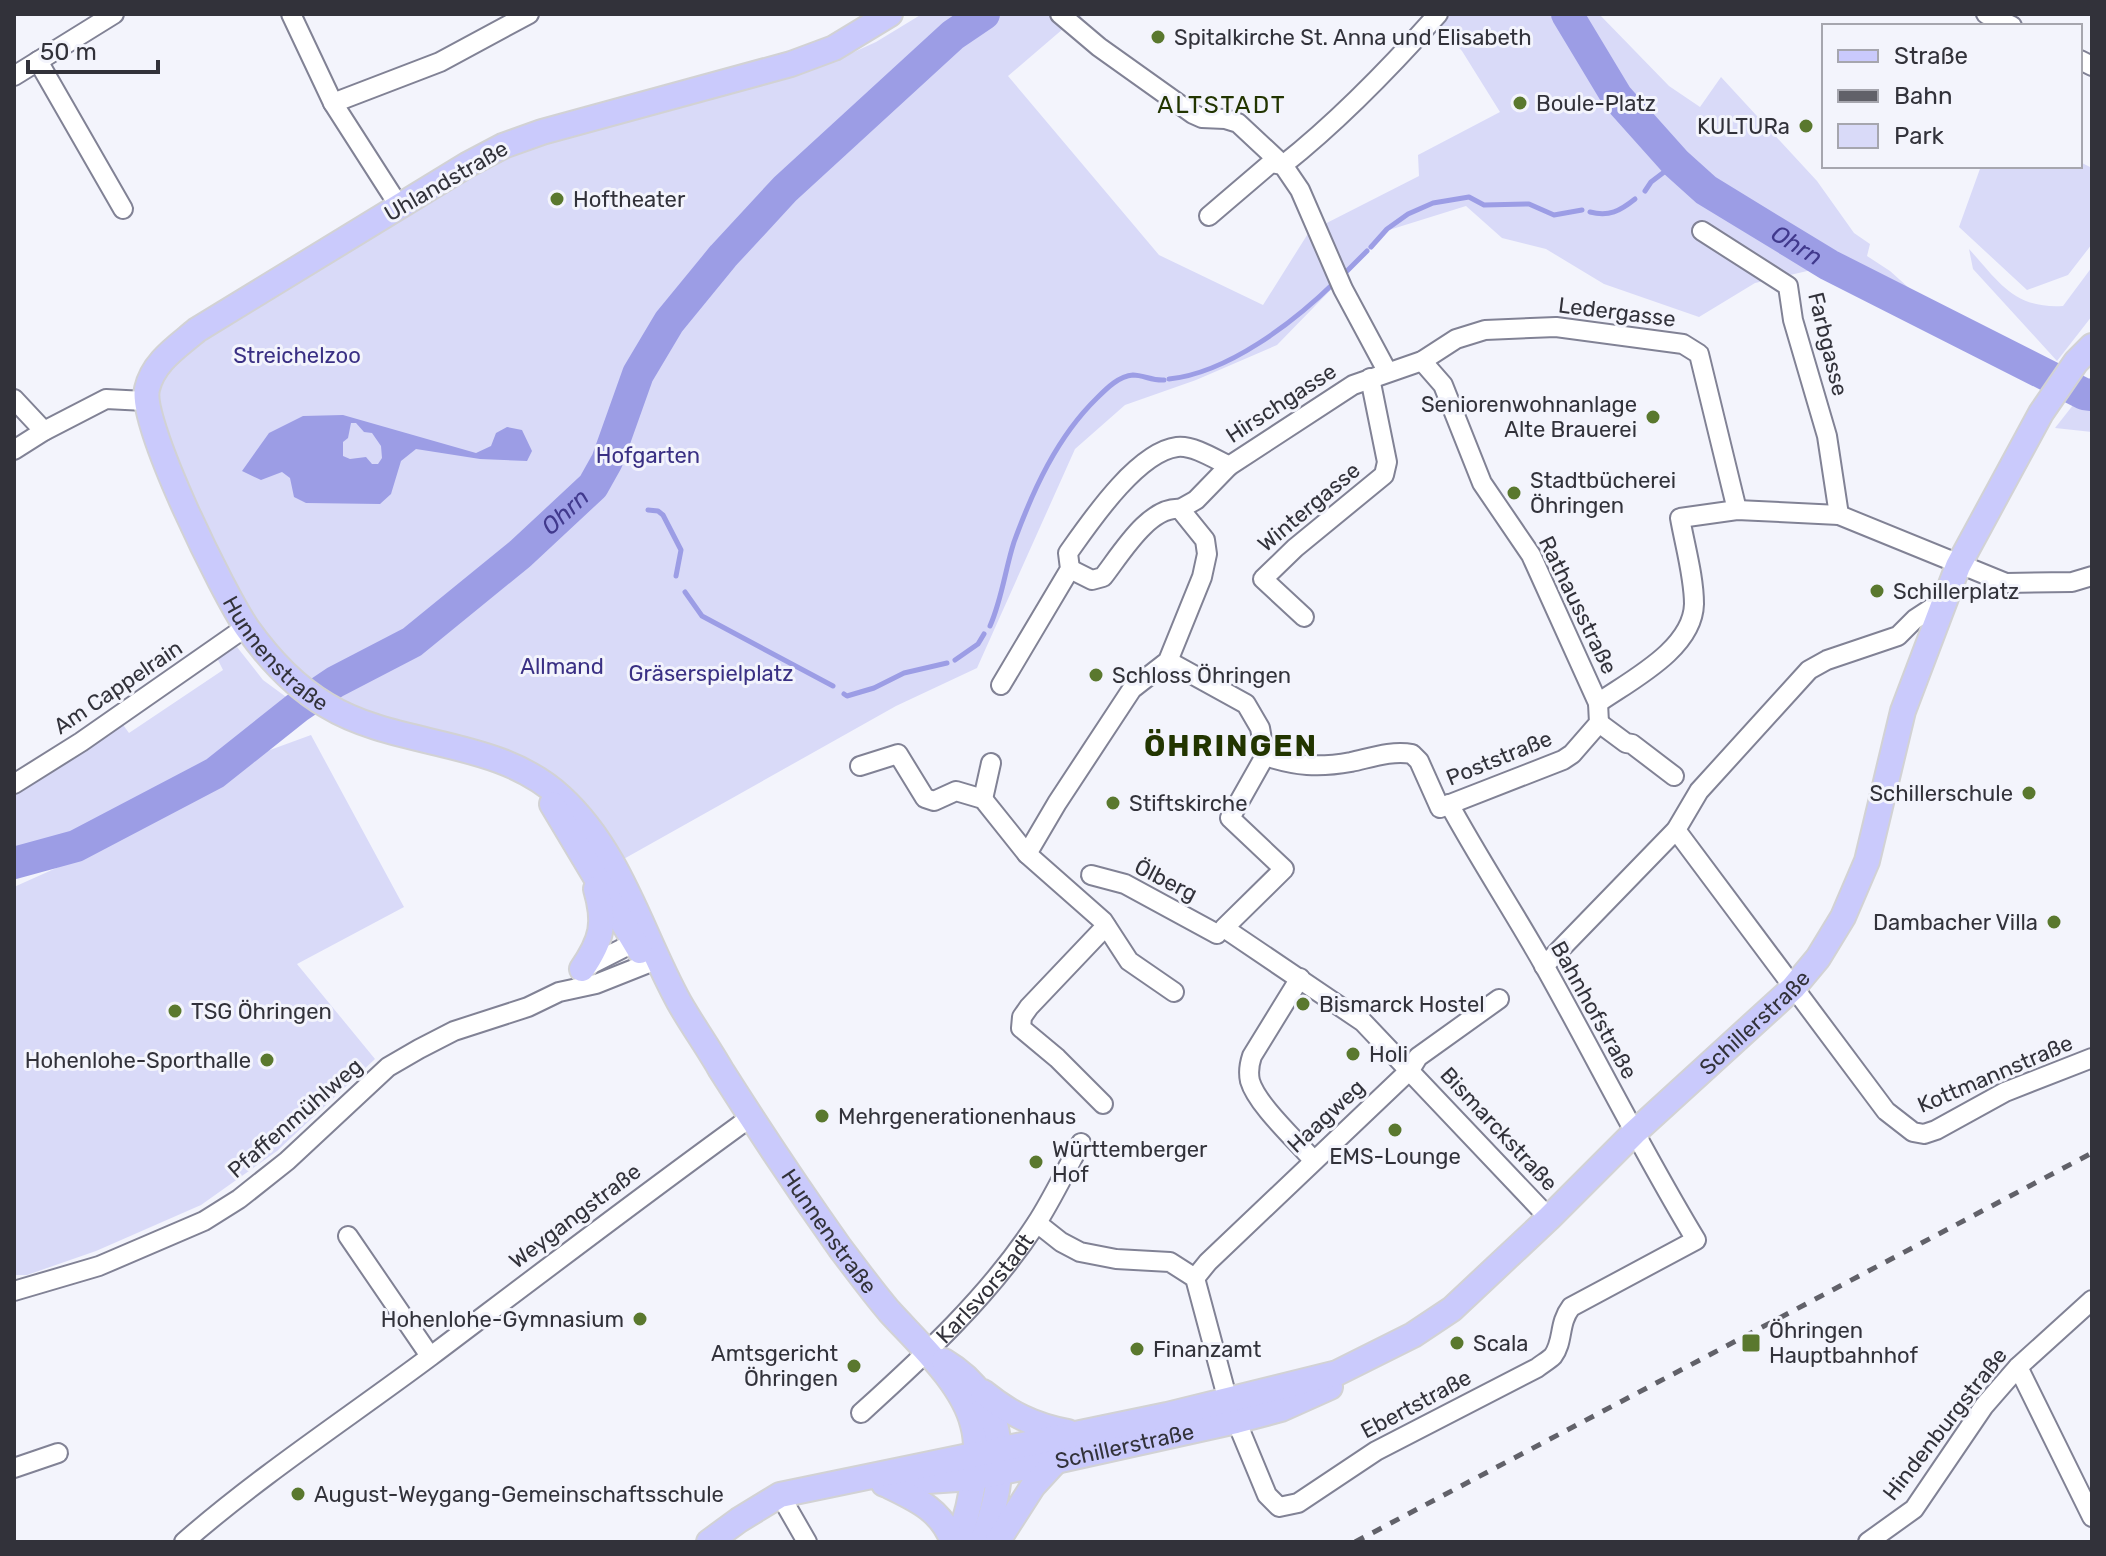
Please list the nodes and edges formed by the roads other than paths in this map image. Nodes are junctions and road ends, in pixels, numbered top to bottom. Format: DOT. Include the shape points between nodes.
graph roads {
  1 [pos="114,14"];
  2 [pos="291,14"];
  3 [pos="529,14"];
  4 [pos="890,14"];
  5 [pos="1060,14"];
  6 [pos="1438,14"];
  7 [pos="1986,14"];
  8 [pos="2008,24"];
  9 [pos="38,61"];
  10 [pos="14,76"];
  11 [pos="333,103"];
  12 [pos="1283,165"];
  13 [pos="399,206"];
  14 [pos="123,209"];
  15 [pos="1209,216"];
  16 [pos="1702,231"];
  17 [pos="2084,354"];
  18 [pos="1422,361"];
  19 [pos="1378,375"];
  20 [pos="14,399"];
  21 [pos="145,401"];
  22 [pos="44,431"];
  23 [pos="14,450"];
  24 [pos="1229,466"];
  25 [pos="1180,509"];
  26 [pos="1737,510"];
  27 [pos="1839,515"];
  28 [pos="1958,566"];
  29 [pos="1070,569"];
  30 [pos="2092,576"];
  31 [pos="1944,600"];
  32 [pos="1304,617"];
  33 [pos="246,627"];
  34 [pos="1168,661"];
  35 [pos="1001,685"];
  36 [pos="1598,703"];
  37 [pos="1599,723"];
  38 [pos="1265,756"];
  39 [pos="991,763"];
  40 [pos="860,766"];
  41 [pos="528,774"];
  42 [pos="1674,776"];
  43 [pos="14,784"];
  44 [pos="983,799"];
  45 [pos="1445,806"];
  46 [pos="1676,830"];
  47 [pos="582,853"];
  48 [pos="1027,854"];
  49 [pos="1091,875"];
  50 [pos="1106,926"];
  51 [pos="1221,931"];
  52 [pos="648,950"];
  53 [pos="1544,966"];
  54 [pos="582,969"];
  55 [pos="1300,978"];
  56 [pos="1793,988"];
  57 [pos="559,992"];
  58 [pos="1174,992"];
  59 [pos="1499,999"];
  60 [pos="2092,1058"];
  61 [pos="1410,1070"];
  62 [pos="1103,1104"];
  63 [pos="751,1117"];
  64 [pos="1634,1133"];
  65 [pos="1081,1143"];
  66 [pos="1313,1160"];
  67 [pos="1549,1218"];
  68 [pos="1037,1223"];
  69 [pos="348,1236"];
  70 [pos="1696,1240"];
  71 [pos="1195,1278"];
  72 [pos="14,1291"];
  73 [pos="2092,1300"];
  74 [pos="927,1353"];
  75 [pos="430,1356"];
  76 [pos="2018,1367"];
  77 [pos="972,1382"];
  78 [pos="1232,1411"];
  79 [pos="861,1413"];
  80 [pos="1078,1434"];
  81 [pos="58,1453"];
  82 [pos="1001,1461"];
  83 [pos="1056,1461"];
  84 [pos="974,1467"];
  85 [pos="14,1468"];
  86 [pos="862,1480"];
  87 [pos="887,1485"];
  88 [pos="780,1495"];
  89 [pos="2092,1517"];
  90 [pos="184,1542"];
  91 [pos="709,1542"];
  92 [pos="807,1542"];
  93 [pos="956,1542"];
  94 [pos="982,1542"];
  95 [pos="997,1542"];
  96 [pos="1868,1542"];
  1 -- 9 [label="street"];
  2 -- 11 [label="street"];
  3 -- 11 [label="street" via="440,62"];
  4 -- 13 [label="main road, Uhlandstraße" via="834,48 791,64 503,146"];
  5 -- 12 [label="street" via="1193,114 1238,123"];
  6 -- 12 [label="street" via="1325,131"];
  7 -- 8 [label="street"];
  9 -- 10 [label="street"];
  9 -- 14 [label="street"];
  11 -- 13 [label="street"];
  12 -- 15 [label="street" via="1271,163"];
  12 -- 19 [label="street" via="1300,190"];
  13 -- 21 [label="main road, Uhlandstraße" via="197,330 153,372"];
  16 -- 27 [label="street, Farbgasse" via="1788,286 1827,436"];
  17 -- 28 [label="main road, Schillerstraße" via="2041,413"];
  18 -- 19 [label="street, Hirschgasse"];
  18 -- 26 [label="street, Ledergasse" via="1456,339 1485,330 1556,327 1683,344 1699,354"];
  18 -- 36 [label="street, Rathausstraße" via="1443,385 1482,483 1531,555"];
  19 -- 24 [label="street, Hirschgasse" via="1353,385"];
  19 -- 32 [label="street, Wintergasse" via="1384,475 1263,579"];
  20 -- 22 [label="street"];
  21 -- 22 [label="street" via="106,399"];
  21 -- 33 [label="main road, Hunnenstraße" via="202,546"];
  22 -- 23 [label="street"];
  24 -- 25 [label="street, Hirschgasse"];
  24 -- 29 [label="street" via="1188,448 1152,457 1094,516 1068,553"];
  25 -- 29 [label="street, Hirschgasse" via="1149,520 1103,577 1092,580"];
  25 -- 34 [label="street" via="1205,540 1207,554"];
  26 -- 27 [label="street"];
  26 -- 36 [label="street" via="1680,518 1694,604 1684,637"];
  27 -- 28 [label="street"];
  28 -- 30 [label="street" via="2006,583 2072,582"];
  28 -- 31 [label="main road, Schillerstraße"];
  29 -- 35 [label="street"];
  31 -- 46 [label="street" via="1898,636 1809,670 1699,791"];
  31 -- 56 [label="main road, Schillerstraße" via="1903,711 1867,861 1843,917"];
  33 -- 41 [label="main road, Hunnenstraße" via="293,682 329,707"];
  33 -- 43 [label="street, Am Cappelrain"];
  34 -- 38 [label="street" via="1246,704 1260,728"];
  34 -- 48 [label="street" via="1132,689"];
  36 -- 37 [label="street"];
  37 -- 42 [label="street"];
  37 -- 45 [label="street, Poststraße" via="1563,760"];
  38 -- 45 [label="street, Bahnhofstraße" via="1318,766 1412,754"];
  38 -- 51 [label="street" via="1230,818 1284,869"];
  39 -- 44 [label="street"];
  40 -- 44 [label="street" via="898,754 925,798 934,801 956,791"];
  41 -- 47 [label="main road, Hunnenstraße"];
  41 -- 52 [label="main road, Hunnenstraße" via="560,795 592,831 622,879"];
  44 -- 48 [label="street"];
  45 -- 53 [label="street, Bahnhofstraße"];
  46 -- 53 [label="street"];
  46 -- 56 [label="street"];
  47 -- 52 [label="main road, Hunnenstraße"];
  47 -- 54 [label="main road" via="603,912 595,951"];
  48 -- 50 [label="street"];
  49 -- 51 [label="street, Ölberg" via="1125,884"];
  50 -- 58 [label="street" via="1129,961"];
  50 -- 62 [label="street" via="1029,1007 1021,1028"];
  51 -- 55 [label="street, Bismarckstraße"];
  52 -- 54 [label="street, Pfaffenmühlweg"];
  52 -- 57 [label="street, Pfaffenmühlweg" via="596,984"];
  52 -- 63 [label="main road, Hunnenstraße"];
  53 -- 64 [label="street, Bahnhofstraße"];
  54 -- 57 [label="street, Pfaffenmühlweg"];
  55 -- 61 [label="street, Bismarckstraße" via="1363,1022"];
  55 -- 66 [label="street" via="1248,1069 1250,1084 1264,1104"];
  56 -- 60 [label="street, Kottmannstraße" via="1886,1111 1913,1132 1936,1130 2005,1092"];
  56 -- 64 [label="main road, Schillerstraße"];
  57 -- 72 [label="street, Pfaffenmühlweg" via="454,1031 388,1067 287,1161 204,1221 99,1266"];
  59 -- 61 [label="street, Haagweg" via="1438,1041"];
  61 -- 66 [label="street, Haagweg"];
  61 -- 67 [label="street, Bismarckstraße"];
  63 -- 74 [label="main road, Hunnenstraße" via="849,1259"];
  63 -- 75 [label="street, Weygangstraße"];
  64 -- 67 [label="main road, Schillerstraße"];
  64 -- 70 [label="street, Bahnhofstraße"];
  65 -- 68 [label="street, Karlsvorstadt"];
  66 -- 71 [label="street, Haagweg"];
  67 -- 78 [label="main road, Schillerstraße" via="1452,1309 1413,1335 1337,1373"];
  68 -- 71 [label="street" via="1080,1252 1170,1262"];
  68 -- 74 [label="street, Karlsvorstadt"];
  69 -- 75 [label="street"];
  70 -- 78 [label="street, Ebertstraße" via="1571,1307 1562,1319 1552,1356 1537,1368 1376,1451 1298,1503 1279,1507 1267,1495"];
  71 -- 78 [label="street"];
  73 -- 76 [label="street, Hindenburgstraße"];
  74 -- 77 [label="main road"];
  74 -- 79 [label="street, Karlsvorstadt"];
  74 -- 84 [label="main road, Hunnenstraße" via="956,1389 973,1424"];
  75 -- 90 [label="street, Weygangstraße" via="236,1496"];
  76 -- 89 [label="street"];
  76 -- 96 [label="street, Hindenburgstraße" via="1984,1406 1914,1509"];
  77 -- 80 [label="main road" via="1029,1422"];
  77 -- 82 [label="main road" via="991,1411"];
  78 -- 80 [label="main road, Schillerstraße"];
  78 -- 83 [label="main road, Schillerstraße"];
  80 -- 82 [label="main road, Schillerstraße"];
  81 -- 85 [label="street"];
  82 -- 83 [label="main road, Schillerstraße"];
  82 -- 84 [label="main road, Schillerstraße"];
  82 -- 94 [label="main road"];
  83 -- 95 [label="main road"];
  84 -- 86 [label="main road" via="935,1462"];
  84 -- 87 [label="main road, Schillerstraße"];
  84 -- 93 [label="main road"];
  86 -- 87 [label="main road, Schillerstraße"];
  86 -- 88 [label="main road"];
  87 -- 93 [label="main road" via="931,1509"];
  88 -- 91 [label="main road"];
  88 -- 92 [label="street"];
}
